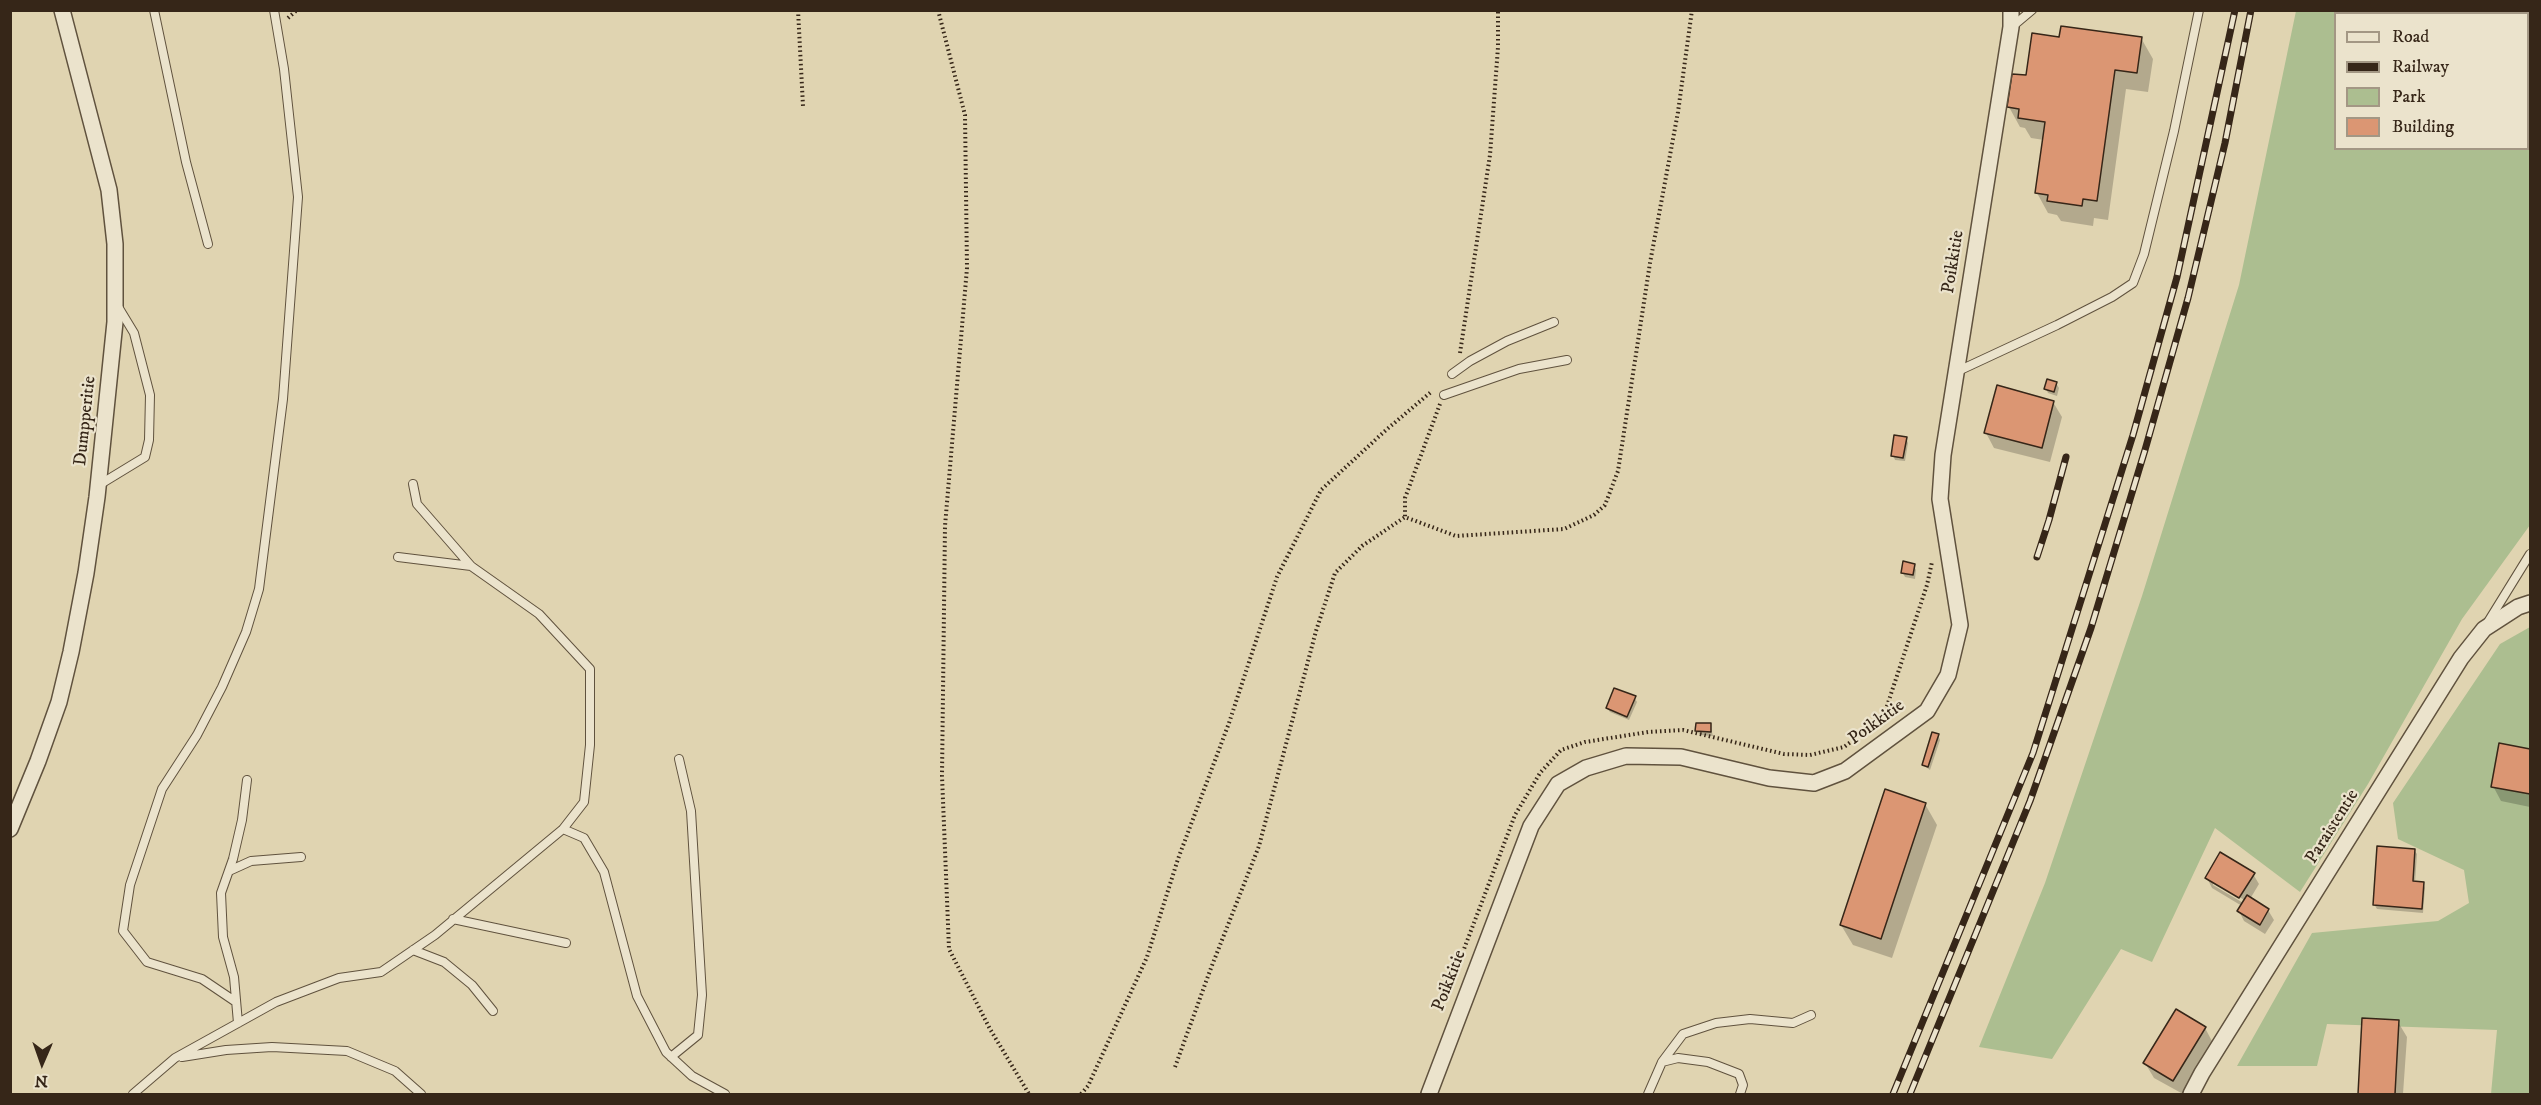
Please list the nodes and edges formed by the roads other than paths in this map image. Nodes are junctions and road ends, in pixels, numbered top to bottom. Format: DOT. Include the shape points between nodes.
graph roads {
  1 [pos="62,10"];
  2 [pos="154,10"];
  3 [pos="274,10"];
  4 [pos="2012,10"];
  5 [pos="2032,10"];
  6 [pos="2199,10"];
  7 [pos="2011,27"];
  8 [pos="208,244"];
  9 [pos="115,302"];
  10 [pos="1554,322"];
  11 [pos="1567,360"];
  12 [pos="1956,372"];
  13 [pos="1452,375"];
  14 [pos="1444,395"];
  15 [pos="413,483"];
  16 [pos="98,486"];
  17 [pos="2530,554"];
  18 [pos="398,557"];
  19 [pos="471,566"];
  20 [pos="2530,603"];
  21 [pos="2484,629"];
  22 [pos="679,759"];
  23 [pos="247,780"];
  24 [pos="10,829"];
  25 [pos="563,829"];
  26 [pos="302,857"];
  27 [pos="229,871"];
  28 [pos="453,919"];
  29 [pos="566,944"];
  30 [pos="413,950"];
  31 [pos="236,1002"];
  32 [pos="494,1011"];
  33 [pos="1811,1015"];
  34 [pos="238,1023"];
  35 [pos="671,1057"];
  36 [pos="175,1058"];
  37 [pos="1662,1062"];
  38 [pos="725,1094"];
  39 [pos="133,1095"];
  40 [pos="421,1095"];
  41 [pos="1429,1095"];
  42 [pos="1648,1095"];
  43 [pos="1740,1095"];
  44 [pos="2192,1095"];
  1 -- 9 [label="street, Dumpperitie" via="109,189 115,244"];
  2 -- 8 [label="lane"];
  3 -- 31 [label="lane" via="285,69 298,197 283,399 259,589 246,632 222,687 162,789 130,885 123,930 147,962 202,979"];
  4 -- 7 [label="street, Poikkitie"];
  5 -- 7 [label="lane"];
  6 -- 12 [label="lane" via="2174,131 2144,254 2133,283 2057,325"];
  7 -- 12 [label="street, Poikkitie"];
  9 -- 16 [label="street, Dumpperitie"];
  9 -- 16 [label="lane" via="134,333 150,395 149,440 145,457"];
  10 -- 13 [label="lane" via="1507,341"];
  11 -- 14 [label="lane" via="1519,369"];
  12 -- 41 [label="street, Poikkitie" via="1940,499 1960,625 1948,675 1927,711 1845,771 1814,783 1769,778 1681,757 1626,756 1586,768 1558,784 1531,825"];
  15 -- 19 [label="lane" via="417,504"];
  16 -- 24 [label="street, Dumpperitie" via="86,573 59,702"];
  17 -- 21 [label="lane"];
  18 -- 19 [label="lane"];
  19 -- 25 [label="lane" via="539,614 590,669 590,745 584,802"];
  20 -- 21 [label="street, Paraistentie"];
  21 -- 44 [label="street, Paraistentie" via="2462,657 2208,1063"];
  22 -- 35 [label="lane" via="691,811 702,996 698,1035"];
  23 -- 27 [label="lane"];
  25 -- 28 [label="lane"];
  25 -- 35 [label="lane" via="584,838 604,872 637,996"];
  26 -- 27 [label="lane" via="251,861"];
  27 -- 31 [label="lane" via="221,893 223,938 234,977"];
  28 -- 29 [label="lane"];
  28 -- 30 [label="lane"];
  30 -- 32 [label="lane" via="444,962 472,985"];
  30 -- 34 [label="lane" via="381,972 339,978 276,1002"];
  31 -- 34 [label="lane"];
  33 -- 37 [label="lane" via="1793,1023 1750,1019 1716,1023 1683,1035"];
  34 -- 36 [label="lane"];
  35 -- 38 [label="lane" via="692,1076"];
  36 -- 39 [label="lane"];
  36 -- 40 [label="lane" via="272,1047 347,1051 395,1071"];
  37 -- 42 [label="lane"];
  37 -- 43 [label="lane" via="1678,1058 1708,1062 1739,1074 1743,1085"];
}
